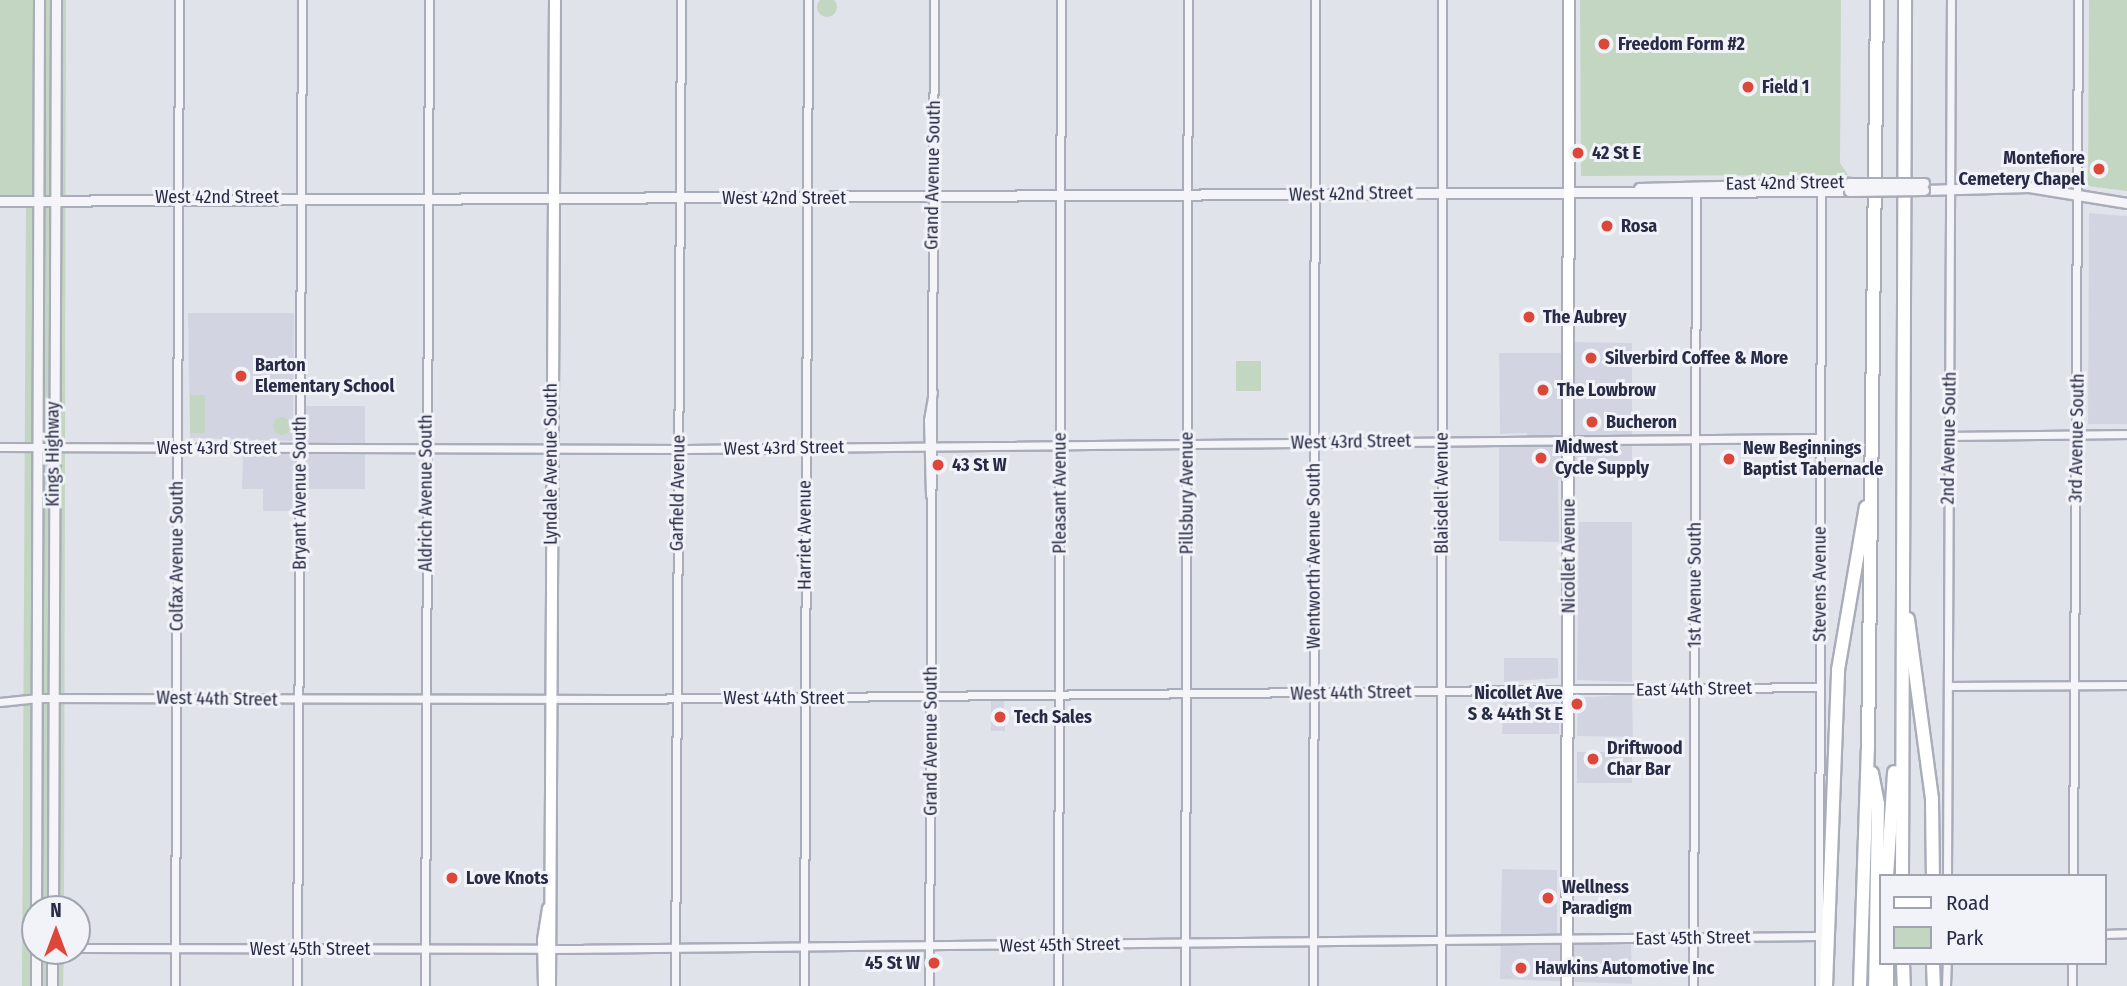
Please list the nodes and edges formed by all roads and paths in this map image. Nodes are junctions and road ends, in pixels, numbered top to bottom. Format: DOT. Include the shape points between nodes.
graph roads {
  1 [pos="39,0"];
  2 [pos="56,0"];
  3 [pos="179,0"];
  4 [pos="302,0"];
  5 [pos="429,0"];
  6 [pos="550,0"];
  7 [pos="555,0"];
  8 [pos="681,0"];
  9 [pos="808,0"];
  10 [pos="934,0"];
  11 [pos="1061,0"];
  12 [pos="1188,0"];
  13 [pos="1315,0"];
  14 [pos="1442,0"];
  15 [pos="1569,0"];
  16 [pos="1877,0"];
  17 [pos="1905,0"];
  18 [pos="1951,0"];
  19 [pos="2078,0"];
  20 [pos="553,20"];
  21 [pos="1821,187"];
  22 [pos="1952,187"];
  23 [pos="1696,188"];
  24 [pos="1569,190"];
  25 [pos="1441,192"];
  26 [pos="1186,193"];
  27 [pos="1060,195"];
  28 [pos="1313,195"];
  29 [pos="933,196"];
  30 [pos="2077,196"];
  31 [pos="54,197"];
  32 [pos="178,197"];
  33 [pos="806,197"];
  34 [pos="301,198"];
  35 [pos="428,199"];
  36 [pos="552,199"];
  37 [pos="679,199"];
  38 [pos="37,200"];
  39 [pos="0,201"];
  40 [pos="2127,203"];
  41 [pos="2127,434"];
  42 [pos="2077,435"];
  43 [pos="1949,436"];
  44 [pos="1820,438"];
  45 [pos="1695,439"];
  46 [pos="1569,440"];
  47 [pos="1442,441"];
  48 [pos="1314,442"];
  49 [pos="1187,444"];
  50 [pos="1060,445"];
  51 [pos="931,446"];
  52 [pos="0,447"];
  53 [pos="37,447"];
  54 [pos="53,447"];
  55 [pos="177,448"];
  56 [pos="300,448"];
  57 [pos="806,448"];
  58 [pos="426,449"];
  59 [pos="551,449"];
  60 [pos="679,449"];
  61 [pos="1872,465"];
  62 [pos="1903,587"];
  63 [pos="2075,685"];
  64 [pos="2127,685"];
  65 [pos="1948,686"];
  66 [pos="1820,687"];
  67 [pos="1695,689"];
  68 [pos="1569,690"];
  69 [pos="1442,692"];
  70 [pos="1314,694"];
  71 [pos="1186,695"];
  72 [pos="1900,695"];
  73 [pos="1058,696"];
  74 [pos="931,697"];
  75 [pos="36,698"];
  76 [pos="54,698"];
  77 [pos="176,698"];
  78 [pos="805,698"];
  79 [pos="300,699"];
  80 [pos="425,699"];
  81 [pos="549,699"];
  82 [pos="676,699"];
  83 [pos="0,702"];
  84 [pos="1868,749"];
  85 [pos="1887,874"];
  86 [pos="1902,874"];
  87 [pos="1933,874"];
  88 [pos="1947,874"];
  89 [pos="2073,874"];
  90 [pos="36,895"];
  91 [pos="53,895"];
  92 [pos="2127,933"];
  93 [pos="2106,934"];
  94 [pos="1819,936"];
  95 [pos="1693,938"];
  96 [pos="1567,940"];
  97 [pos="1441,941"];
  98 [pos="1313,942"];
  99 [pos="1185,944"];
  100 [pos="1058,945"];
  101 [pos="929,946"];
  102 [pos="805,947"];
  103 [pos="91,948"];
  104 [pos="175,948"];
  105 [pos="676,948"];
  106 [pos="425,949"];
  107 [pos="548,949"];
  108 [pos="297,950"];
  109 [pos="36,965"];
  110 [pos="52,965"];
  111 [pos="1887,965"];
  112 [pos="1903,965"];
  113 [pos="1933,965"];
  114 [pos="1947,965"];
  115 [pos="2072,965"];
  116 [pos="36,986"];
  117 [pos="52,986"];
  118 [pos="175,986"];
  119 [pos="297,986"];
  120 [pos="425,986"];
  121 [pos="544,986"];
  122 [pos="550,986"];
  123 [pos="675,986"];
  124 [pos="804,986"];
  125 [pos="929,986"];
  126 [pos="1058,986"];
  127 [pos="1185,986"];
  128 [pos="1313,986"];
  129 [pos="1440,986"];
  130 [pos="1567,986"];
  131 [pos="1693,986"];
  132 [pos="1819,986"];
  133 [pos="1826,986"];
  134 [pos="1860,986"];
  135 [pos="1875,986"];
  136 [pos="1887,986"];
  137 [pos="1904,986"];
  138 [pos="1934,986"];
  139 [pos="1946,986"];
  140 [pos="2072,986"];
  1 -- 38 [label="street, Kings Highway"];
  2 -- 31 [label="street, Kings Highway"];
  3 -- 32 [label="street, Colfax Avenue South"];
  4 -- 34 [label="street, Bryant Avenue South"];
  5 -- 35 [label="street, Aldrich Avenue South"];
  6 -- 20 [label="main road, Lyndale Avenue South"];
  7 -- 20 [label="main road, Lyndale Avenue South"];
  8 -- 37 [label="street, Garfield Avenue"];
  9 -- 33 [label="street, Harriet Avenue"];
  10 -- 29 [label="street, Grand Avenue South"];
  11 -- 27 [label="street, Pleasant Avenue"];
  12 -- 26 [label="street, Pillsbury Avenue"];
  13 -- 28 [label="street, Wentworth Avenue South"];
  14 -- 25 [label="street, Blaisdell Avenue"];
  15 -- 24 [label="main road, Nicollet Avenue"];
  16 -- 61 [label="highway"];
  17 -- 62 [label="highway"];
  18 -- 22 [label="street, 2nd Avenue South"];
  19 -- 30 [label="street, 3rd Avenue South"];
  20 -- 36 [label="main road, Lyndale Avenue South"];
  21 -- 22 [label="street, East 42nd Street, bridge"];
  21 -- 23 [label="street, East 42nd Street"];
  21 -- 44 [label="street, Stevens Avenue"];
  22 -- 30 [label="street, East 42nd Street" via="2037,187"];
  22 -- 43 [label="street, 2nd Avenue South"];
  23 -- 24 [label="street, East 42nd Street"];
  23 -- 45 [label="street, 1st Avenue South"];
  24 -- 25 [label="street, West 42nd Street"];
  24 -- 46 [label="main road, Nicollet Avenue"];
  25 -- 28 [label="street, West 42nd Street"];
  25 -- 47 [label="street, Blaisdell Avenue"];
  26 -- 27 [label="street, West 42nd Street"];
  26 -- 28 [label="street, West 42nd Street"];
  26 -- 49 [label="street, Pillsbury Avenue"];
  27 -- 29 [label="street, West 42nd Street"];
  27 -- 50 [label="street, Pleasant Avenue"];
  28 -- 48 [label="street, Wentworth Avenue South"];
  29 -- 33 [label="street, West 42nd Street"];
  29 -- 51 [label="street, Grand Avenue South"];
  30 -- 40 [label="street, East 42nd Street"];
  30 -- 42 [label="street, 3rd Avenue South"];
  31 -- 32 [label="street, West 42nd Street"];
  31 -- 38 [label="street, West 42nd Street"];
  31 -- 54 [label="street, Kings Highway"];
  32 -- 34 [label="street, West 42nd Street"];
  32 -- 55 [label="street, Colfax Avenue South"];
  33 -- 37 [label="street, West 42nd Street"];
  33 -- 57 [label="street, Harriet Avenue"];
  34 -- 35 [label="street, West 42nd Street"];
  34 -- 56 [label="street, Bryant Avenue South"];
  35 -- 36 [label="street, West 42nd Street"];
  35 -- 58 [label="street, Aldrich Avenue South"];
  36 -- 37 [label="street, West 42nd Street"];
  36 -- 59 [label="main road, Lyndale Avenue South"];
  37 -- 60 [label="street, Garfield Avenue"];
  38 -- 39 [label="street, West 42nd Street"];
  38 -- 53 [label="street, Kings Highway"];
  41 -- 42 [label="street"];
  42 -- 43 [label="street"];
  42 -- 63 [label="street, 3rd Avenue South"];
  43 -- 65 [label="street, 2nd Avenue South"];
  44 -- 45 [label="street, West 43rd Street"];
  44 -- 66 [label="street, Stevens Avenue"];
  45 -- 46 [label="street, West 43rd Street"];
  45 -- 67 [label="street, 1st Avenue South"];
  46 -- 47 [label="street, West 43rd Street"];
  46 -- 68 [label="main road, Nicollet Avenue"];
  47 -- 48 [label="street, West 43rd Street"];
  47 -- 69 [label="street, Blaisdell Avenue"];
  48 -- 49 [label="street, West 43rd Street"];
  48 -- 70 [label="street, Wentworth Avenue South"];
  49 -- 50 [label="street, West 43rd Street"];
  49 -- 71 [label="street, Pillsbury Avenue"];
  50 -- 51 [label="street, West 43rd Street"];
  50 -- 73 [label="street, Pleasant Avenue"];
  51 -- 57 [label="street, West 43rd Street"];
  51 -- 74 [label="street, Grand Avenue South"];
  52 -- 53 [label="street, West 43rd Street"];
  53 -- 54 [label="street, West 43rd Street"];
  53 -- 75 [label="street, Kings Highway"];
  54 -- 55 [label="street, West 43rd Street"];
  54 -- 76 [label="street, Kings Highway"];
  55 -- 56 [label="street, West 43rd Street"];
  55 -- 77 [label="street, Colfax Avenue South"];
  56 -- 58 [label="street, West 43rd Street"];
  56 -- 79 [label="street, Bryant Avenue South"];
  57 -- 60 [label="street, West 43rd Street"];
  57 -- 78 [label="street, Harriet Avenue"];
  58 -- 59 [label="street, West 43rd Street"];
  58 -- 80 [label="street, Aldrich Avenue South"];
  59 -- 60 [label="street, West 43rd Street"];
  59 -- 81 [label="main road, Lyndale Avenue South"];
  60 -- 82 [label="street, Garfield Avenue"];
  61 -- 84 [label="highway"];
  61 -- 133 [label="highway" via="1838,670"];
  62 -- 72 [label="highway"];
  62 -- 87 [label="highway" via="1924,721"];
  63 -- 64 [label="street"];
  63 -- 65 [label="street"];
  63 -- 89 [label="street, 3rd Avenue South"];
  65 -- 88 [label="street, 2nd Avenue South"];
  66 -- 67 [label="street, East 44th Street"];
  66 -- 94 [label="street, Stevens Avenue"];
  67 -- 68 [label="street, East 44th Street"];
  67 -- 95 [label="street, 1st Avenue South"];
  68 -- 69 [label="street, West 44th Street"];
  68 -- 96 [label="main road, Nicollet Avenue"];
  69 -- 70 [label="street, West 44th Street"];
  69 -- 97 [label="street, Blaisdell Avenue"];
  70 -- 71 [label="street, West 44th Street"];
  70 -- 98 [label="street, Wentworth Avenue South"];
  71 -- 73 [label="street, West 44th Street"];
  71 -- 99 [label="street, Pillsbury Avenue"];
  72 -- 85 [label="highway"];
  72 -- 86 [label="highway"];
  73 -- 74 [label="street, West 44th Street"];
  73 -- 100 [label="street, Pleasant Avenue"];
  74 -- 78 [label="street, West 44th Street"];
  74 -- 101 [label="street, Grand Avenue South"];
  75 -- 76 [label="street, West 44th Street"];
  75 -- 83 [label="street, West 44th Street"];
  75 -- 90 [label="street, Kings Highway"];
  76 -- 77 [label="street, West 44th Street"];
  76 -- 91 [label="street, Kings Highway"];
  77 -- 79 [label="street, West 44th Street"];
  77 -- 104 [label="street, Colfax Avenue South"];
  78 -- 82 [label="street, West 44th Street"];
  78 -- 102 [label="street, Harriet Avenue"];
  79 -- 80 [label="street, West 44th Street"];
  79 -- 108 [label="street, Bryant Avenue South"];
  80 -- 81 [label="street, West 44th Street"];
  80 -- 106 [label="street, Aldrich Avenue South"];
  81 -- 82 [label="street, West 44th Street"];
  81 -- 107 [label="main road, Lyndale Avenue South"];
  82 -- 105 [label="street, Garfield Avenue"];
  84 -- 134 [label="highway"];
  84 -- 135 [label="highway" via="1878,804"];
  92 -- 93 [label="street"];
  94 -- 95 [label="street, East 45th Street"];
  94 -- 132 [label="street, Stevens Avenue"];
  95 -- 96 [label="street, East 45th Street"];
  95 -- 131 [label="street, 1st Avenue South"];
  96 -- 97 [label="street, West 45th Street"];
  96 -- 130 [label="main road, Nicollet Avenue"];
  97 -- 98 [label="street, West 45th Street"];
  97 -- 129 [label="street, Blaisdell Avenue"];
  98 -- 99 [label="street, West 45th Street"];
  98 -- 128 [label="street, Wentworth Avenue South"];
  99 -- 100 [label="street, West 45th Street"];
  99 -- 127 [label="street, Pillsbury Avenue"];
  100 -- 101 [label="street, West 45th Street"];
  100 -- 126 [label="street, Pleasant Avenue"];
  101 -- 102 [label="street, West 45th Street"];
  101 -- 125 [label="street, Grand Avenue South"];
  102 -- 105 [label="street, West 45th Street"];
  102 -- 124 [label="street, Harriet Avenue"];
  103 -- 104 [label="street, West 45th Street"];
  104 -- 108 [label="street, West 45th Street"];
  104 -- 118 [label="street, Colfax Avenue South"];
  105 -- 107 [label="street, West 45th Street"];
  105 -- 123 [label="street, Garfield Avenue"];
  106 -- 107 [label="street, West 45th Street"];
  106 -- 108 [label="street, West 45th Street"];
  106 -- 120 [label="street, Aldrich Avenue South"];
  107 -- 121 [label="main road, Lyndale Avenue South"];
  107 -- 122 [label="main road, Lyndale Avenue South"];
  108 -- 119 [label="street, Bryant Avenue South"];
  109 -- 116 [label="street"];
  110 -- 117 [label="street"];
  111 -- 136 [label="highway"];
  112 -- 137 [label="highway"];
  113 -- 138 [label="highway"];
  114 -- 139 [label="street"];
  115 -- 140 [label="street"];
}
